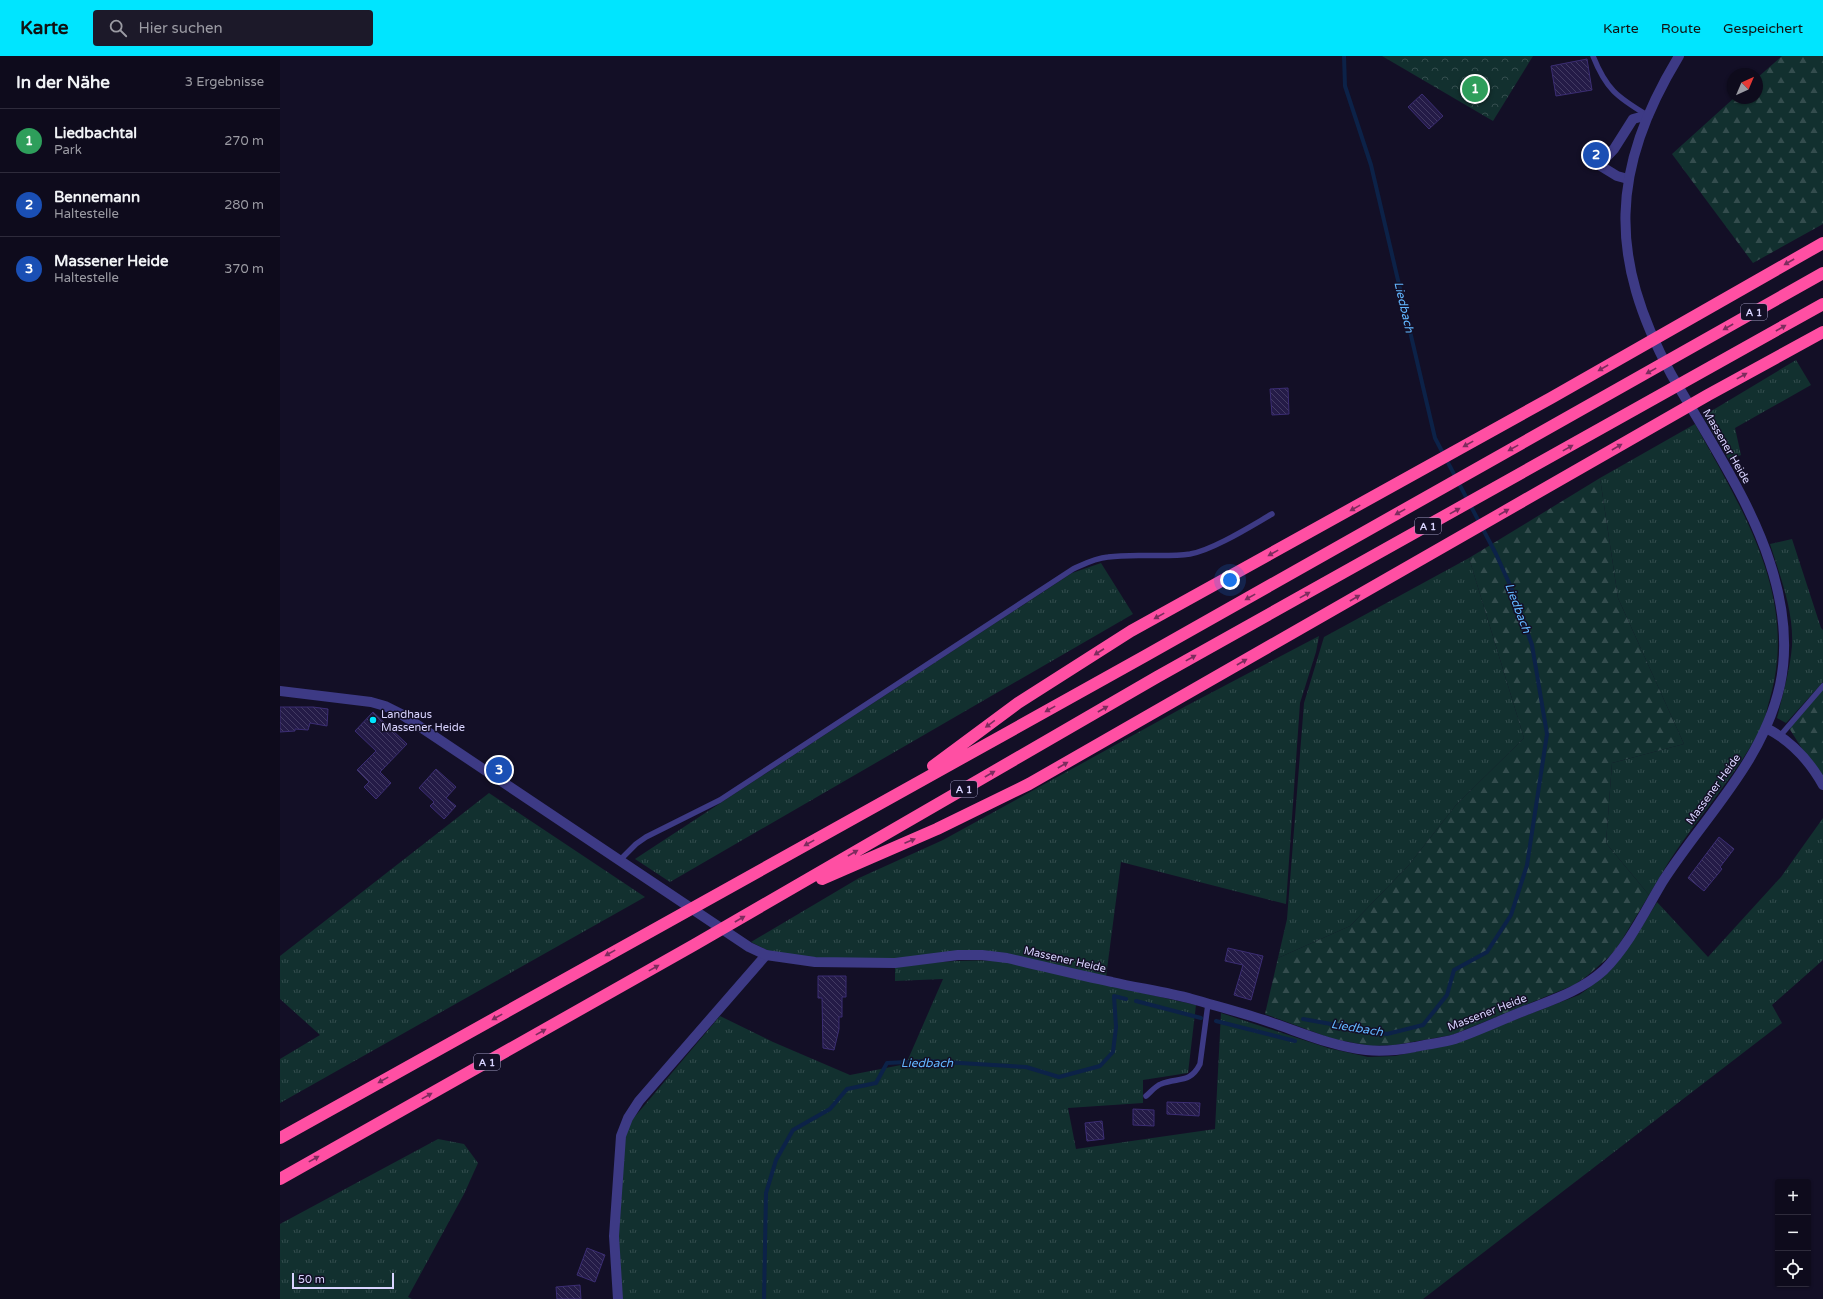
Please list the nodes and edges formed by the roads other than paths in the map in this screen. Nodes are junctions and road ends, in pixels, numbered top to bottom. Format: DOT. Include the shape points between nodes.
graph roads {
  1 [pos="1593,56"];
  2 [pos="1679,56"];
  3 [pos="1648,115"];
  4 [pos="1628,179"];
  5 [pos="1823,243"];
  6 [pos="1823,273"];
  7 [pos="1823,304"];
  8 [pos="1823,332"];
  9 [pos="1272,514"];
  10 [pos="1823,686"];
  11 [pos="280,691"];
  12 [pos="1766,728"];
  13 [pos="1780,736"];
  14 [pos="1823,785"];
  15 [pos="892,797"];
  16 [pos="619,861"];
  17 [pos="771,900"];
  18 [pos="766,955"];
  19 [pos="1208,1004"];
  20 [pos="1146,1096"];
  21 [pos="280,1138"];
  22 [pos="280,1178"];
  23 [pos="618,1299"];
  1 -- 3 [label="lane" via="1604,80 1614,92"];
  2 -- 3 [label="street, Massener Heide"];
  3 -- 4 [label="street, Massener Heide"];
  3 -- 4 [label="street" via="1633,119 1614,149 1599,165 1617,176"];
  4 -- 12 [label="street, Massener Heide" via="1625,205 1629,261 1642,310 1670,371 1752,516 1780,592 1784,623 1784,660 1778,692"];
  5 -- 15 [label="highway, one-way" via="1335,519 1131,631 1018,703"];
  6 -- 15 [label="highway, A 1, one-way"];
  17 -- 7 [label="highway, A 1, one-way" via="1157,677"];
  17 -- 8 [label="highway, one-way" via="938,829 1029,784 1708,395"];
  9 -- 16 [label="lane" via="1192,554 1108,557 1073,568 720,800 646,837"];
  10 -- 13 [label="lane"];
  11 -- 16 [label="street, Massener Heide" via="370,702 401,714"];
  12 -- 13 [label="street"];
  12 -- 19 [label="street, Massener Heide" via="1750,760 1680,855 1624,946 1603,970 1576,990 1453,1039 1395,1050 1369,1051 1330,1044 1261,1019"];
  13 -- 14 [label="street" via="1798,749"];
  15 -- 21 [label="highway, A 1, one-way"];
  16 -- 18 [label="street, Massener Heide" via="749,947"];
  22 -- 17 [label="highway, A 1, one-way"];
  18 -- 19 [label="street, Massener Heide" via="815,962 895,963 958,955 1007,958"];
  18 -- 23 [label="street" via="639,1101 628,1118 621,1136 614,1236"];
  19 -- 20 [label="lane" via="1200,1064 1196,1073 1187,1078 1160,1084"];
}
